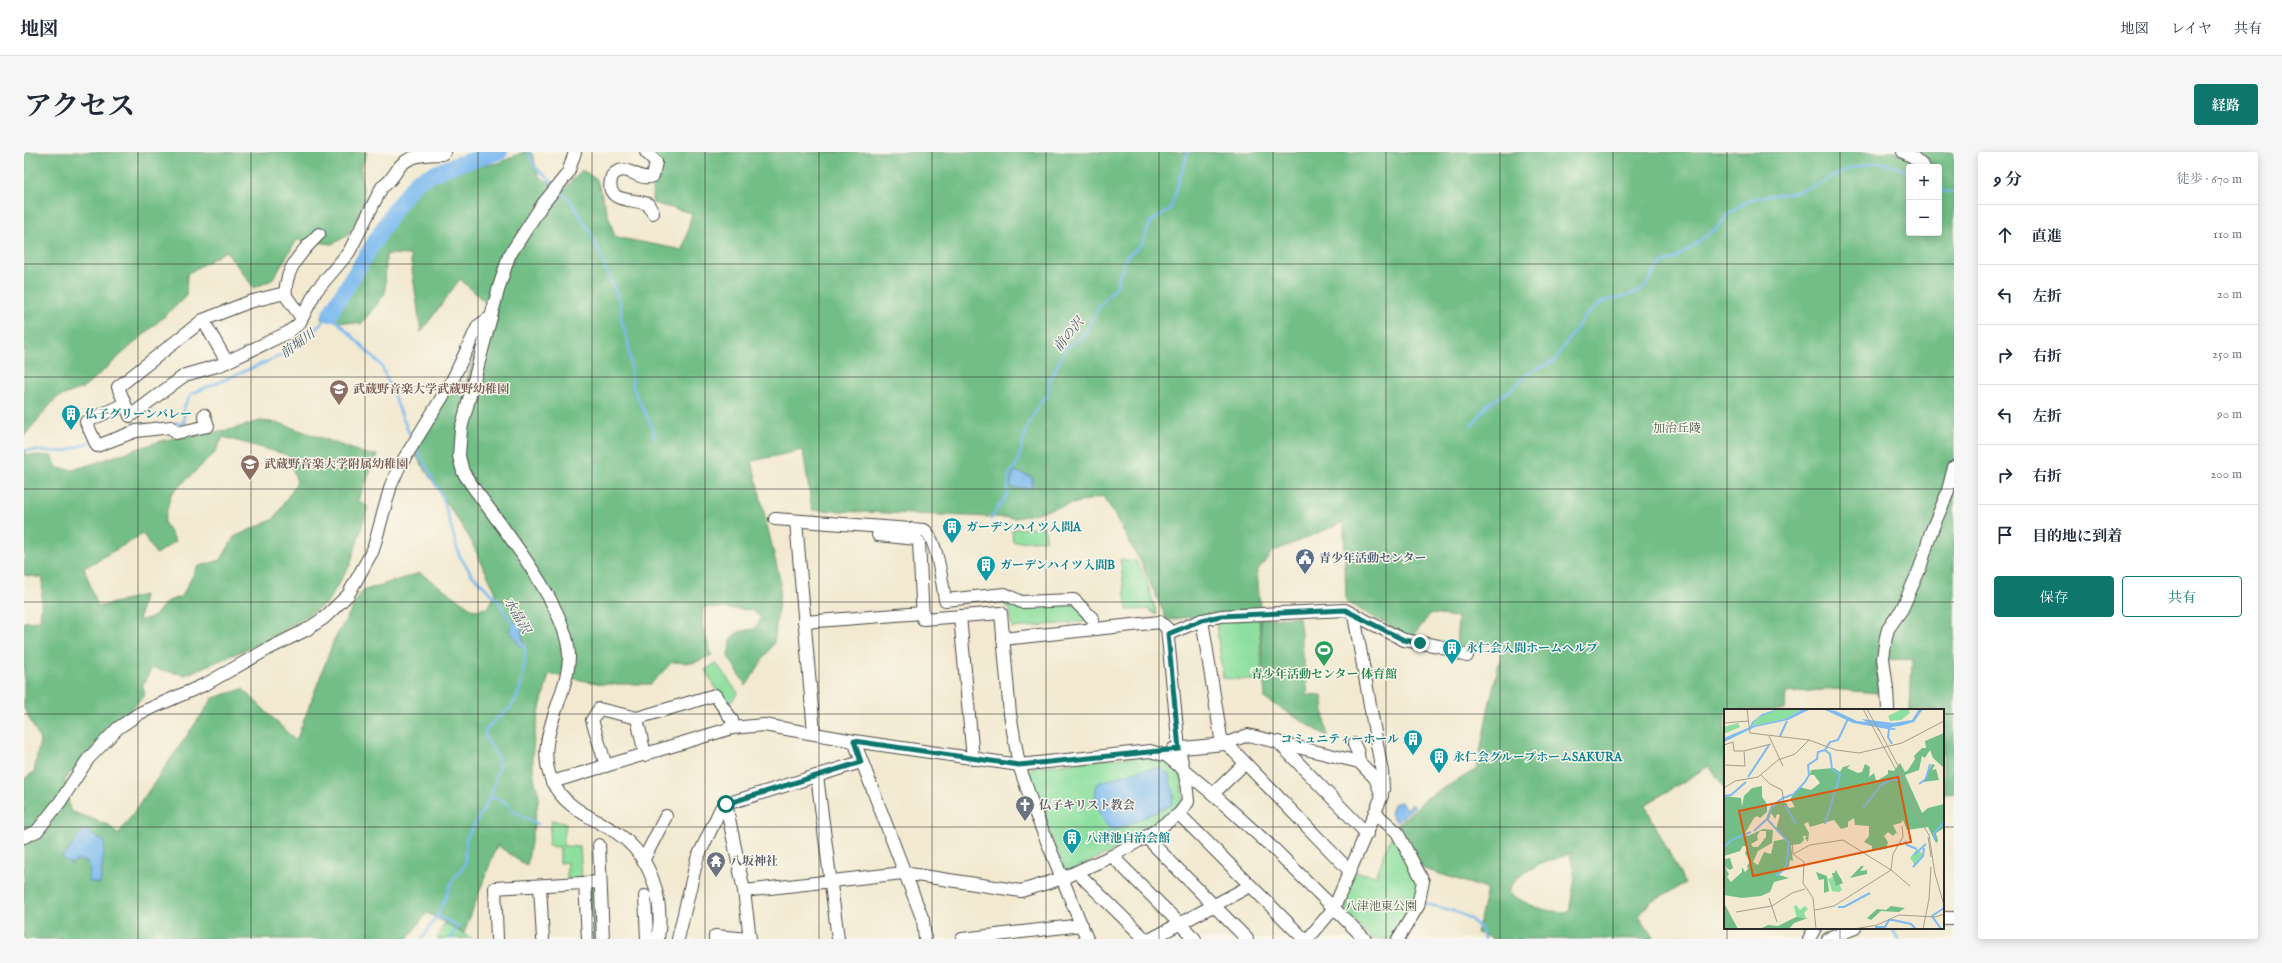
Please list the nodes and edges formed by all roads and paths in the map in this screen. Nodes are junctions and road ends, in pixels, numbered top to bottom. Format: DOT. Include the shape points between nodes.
graph roads {
  1 [pos="445,152"];
  2 [pos="575,152"];
  3 [pos="646,152"];
  4 [pos="1903,152"];
  5 [pos="407,155"];
  6 [pos="1921,164"];
  7 [pos="653,214"];
  8 [pos="319,234"];
  9 [pos="285,293"];
  10 [pos="301,317"];
  11 [pos="491,317"];
  12 [pos="203,320"];
  13 [pos="227,362"];
  14 [pos="124,404"];
  15 [pos="204,415"];
  16 [pos="134,424"];
  17 [pos="1954,467"];
  18 [pos="775,519"];
  19 [pos="796,521"];
  20 [pos="878,535"];
  21 [pos="922,613"];
  22 [pos="1354,615"];
  23 [pos="960,616"];
  24 [pos="1093,619"];
  25 [pos="1202,620"];
  26 [pos="804,622"];
  27 [pos="1168,634"];
  28 [pos="1003,639"];
  29 [pos="1467,656"];
  30 [pos="1888,709"];
  31 [pos="636,718"];
  32 [pos="732,728"];
  33 [pos="814,733"];
  34 [pos="854,741"];
  35 [pos="1278,742"];
  36 [pos="1224,744"];
  37 [pos="1354,744"];
  38 [pos="1179,749"];
  39 [pos="1150,751"];
  40 [pos="646,755"];
  41 [pos="973,759"];
  42 [pos="861,762"];
  43 [pos="1359,762"];
  44 [pos="1244,764"];
  45 [pos="1019,765"];
  46 [pos="606,766"];
  47 [pos="1182,768"];
  48 [pos="817,776"];
  49 [pos="552,782"];
  50 [pos="1213,794"];
  51 [pos="1382,796"];
  52 [pos="726,804"];
  53 [pos="1375,813"];
  54 [pos="1180,814"];
  55 [pos="666,816"];
  56 [pos="1367,834"];
  57 [pos="1146,837"];
  58 [pos="24,838"];
  59 [pos="599,845"];
  60 [pos="1112,856"];
  61 [pos="643,861"];
  62 [pos="1349,870"];
  63 [pos="1077,872"];
  64 [pos="903,873"];
  65 [pos="1063,878"];
  66 [pos="831,881"];
  67 [pos="600,882"];
  68 [pos="585,883"];
  69 [pos="540,886"];
  70 [pos="1250,886"];
  71 [pos="744,891"];
  72 [pos="645,896"];
  73 [pos="1213,906"];
  74 [pos="1334,908"];
  75 [pos="1180,924"];
  76 [pos="1082,925"];
  77 [pos="1814,929"];
  78 [pos="1853,929"];
  79 [pos="497,939"];
  80 [pos="543,939"];
  81 [pos="588,939"];
  82 [pos="603,939"];
  83 [pos="647,939"];
  84 [pos="658,939"];
  85 [pos="678,939"];
  86 [pos="715,939"];
  87 [pos="749,939"];
  88 [pos="838,939"];
  89 [pos="925,939"];
  90 [pos="962,939"];
  91 [pos="1087,939"];
  92 [pos="1145,939"];
  93 [pos="1151,939"];
  94 [pos="1195,939"];
  95 [pos="1247,939"];
  96 [pos="1304,939"];
  97 [pos="1308,939"];
  98 [pos="1365,939"];
  99 [pos="1398,939"];
  100 [pos="1809,939"];
  101 [pos="1828,939"];
  1 -- 5 [label="street"];
  2 -- 11 [label="street" via="571,167 509,256"];
  3 -- 7 [label="street" via="656,162 653,176 641,177 628,170 618,171 612,176 611,187 620,199 648,204"];
  4 -- 6 [label="street"];
  5 -- 10 [label="street" via="390,182 382,188 348,252 316,291"];
  8 -- 9 [label="street" via="296,258"];
  9 -- 10 [label="street"];
  9 -- 12 [label="street" via="249,302"];
  10 -- 13 [label="street" via="299,324 287,333"];
  11 -- 49 [label="street" via="461,429 459,456 463,472 548,595 565,634 569,657 567,672 550,724 546,751"];
  11 -- 58 [label="street" via="478,326 451,383 391,485 373,550 348,595 337,607 306,630 206,684 140,713 118,728 88,759 60,802 36,831"];
  12 -- 13 [label="street"];
  12 -- 14 [label="street" via="118,387"];
  13 -- 16 [label="street" via="185,375"];
  14 -- 16 [label="street"];
  14 -- 16 [label="street" via="86,422 96,444"];
  15 -- 16 [label="street" via="208,426 176,433 171,427"];
  17 -- 30 [label="street" via="1920,568 1902,609 1888,629 1883,658"];
  18 -- 19 [label="street"];
  19 -- 24 [label="street" via="924,530 930,534 942,574 945,600 1005,594 1021,602 1074,600"];
  19 -- 26 [label="street"];
  20 -- 21 [label="street" via="916,538 919,542"];
  21 -- 23 [label="street" via="923,619"];
  21 -- 26 [label="street"];
  22 -- 25 [label="street" via="1345,610 1221,616"];
  22 -- 29 [label="street" via="1404,640 1439,646"];
  22 -- 51 [label="street" via="1382,772"];
  23 -- 28 [label="street" via="1001,613"];
  23 -- 41 [label="street"];
  25 -- 27 [label="street"];
  25 -- 36 [label="street"];
  26 -- 33 [label="street"];
  27 -- 28 [label="street" via="1167,628 1160,622"];
  27 -- 38 [label="street"];
  28 -- 45 [label="street" via="1010,714"];
  31 -- 32 [label="street" via="715,695 732,720"];
  31 -- 40 [label="street"];
  31 -- 46 [label="street" via="599,709 592,720"];
  32 -- 33 [label="street" via="764,725"];
  32 -- 40 [label="street"];
  33 -- 34 [label="street"];
  34 -- 41 [label="street"];
  34 -- 42 [label="street"];
  35 -- 36 [label="street" via="1248,735"];
  35 -- 43 [label="street"];
  35 -- 56 [label="street"];
  36 -- 38 [label="street"];
  36 -- 44 [label="street"];
  37 -- 43 [label="street"];
  38 -- 39 [label="street"];
  38 -- 47 [label="street"];
  39 -- 45 [label="street"];
  39 -- 47 [label="street" via="1167,756"];
  40 -- 46 [label="street"];
  41 -- 45 [label="street"];
  42 -- 48 [label="street"];
  42 -- 64 [label="street"];
  43 -- 51 [label="street" via="1375,778"];
  44 -- 50 [label="street"];
  44 -- 62 [label="street"];
  45 -- 65 [label="street" via="1035,812"];
  46 -- 49 [label="street"];
  47 -- 50 [label="street"];
  47 -- 54 [label="street" via="1188,802"];
  48 -- 52 [label="street"];
  48 -- 66 [label="street"];
  49 -- 61 [label="street" via="578,811 621,836"];
  50 -- 74 [label="street"];
  51 -- 53 [label="street"];
  52 -- 71 [label="street"];
  52 -- 85 [label="street" via="721,808 697,859"];
  53 -- 56 [label="street"];
  53 -- 99 [label="street" via="1397,832 1423,881 1418,906"];
  54 -- 57 [label="street"];
  54 -- 70 [label="street"];
  55 -- 61 [label="street"];
  56 -- 62 [label="street"];
  57 -- 60 [label="street"];
  57 -- 73 [label="street"];
  59 -- 67 [label="street"];
  60 -- 63 [label="street"];
  60 -- 75 [label="street"];
  61 -- 84 [label="street" via="661,905"];
  62 -- 74 [label="street"];
  63 -- 65 [label="street"];
  63 -- 92 [label="street"];
  64 -- 65 [label="street" via="1022,891"];
  64 -- 66 [label="street"];
  64 -- 89 [label="street" via="923,920"];
  65 -- 76 [label="street"];
  66 -- 71 [label="street"];
  66 -- 88 [label="street"];
  67 -- 68 [label="street"];
  67 -- 82 [label="street"];
  68 -- 69 [label="street"];
  68 -- 81 [label="street"];
  69 -- 79 [label="street" via="495,888"];
  69 -- 80 [label="street"];
  70 -- 73 [label="street"];
  70 -- 96 [label="street"];
  71 -- 87 [label="street"];
  72 -- 83 [label="street"];
  73 -- 75 [label="street"];
  73 -- 95 [label="street"];
  74 -- 97 [label="street"];
  74 -- 98 [label="street"];
  75 -- 93 [label="street"];
  75 -- 94 [label="street"];
  76 -- 90 [label="street"];
  76 -- 91 [label="street"];
  77 -- 100 [label="street"];
  78 -- 101 [label="street"];
  86 -- 87 [label="street" via="715,936"];
}
